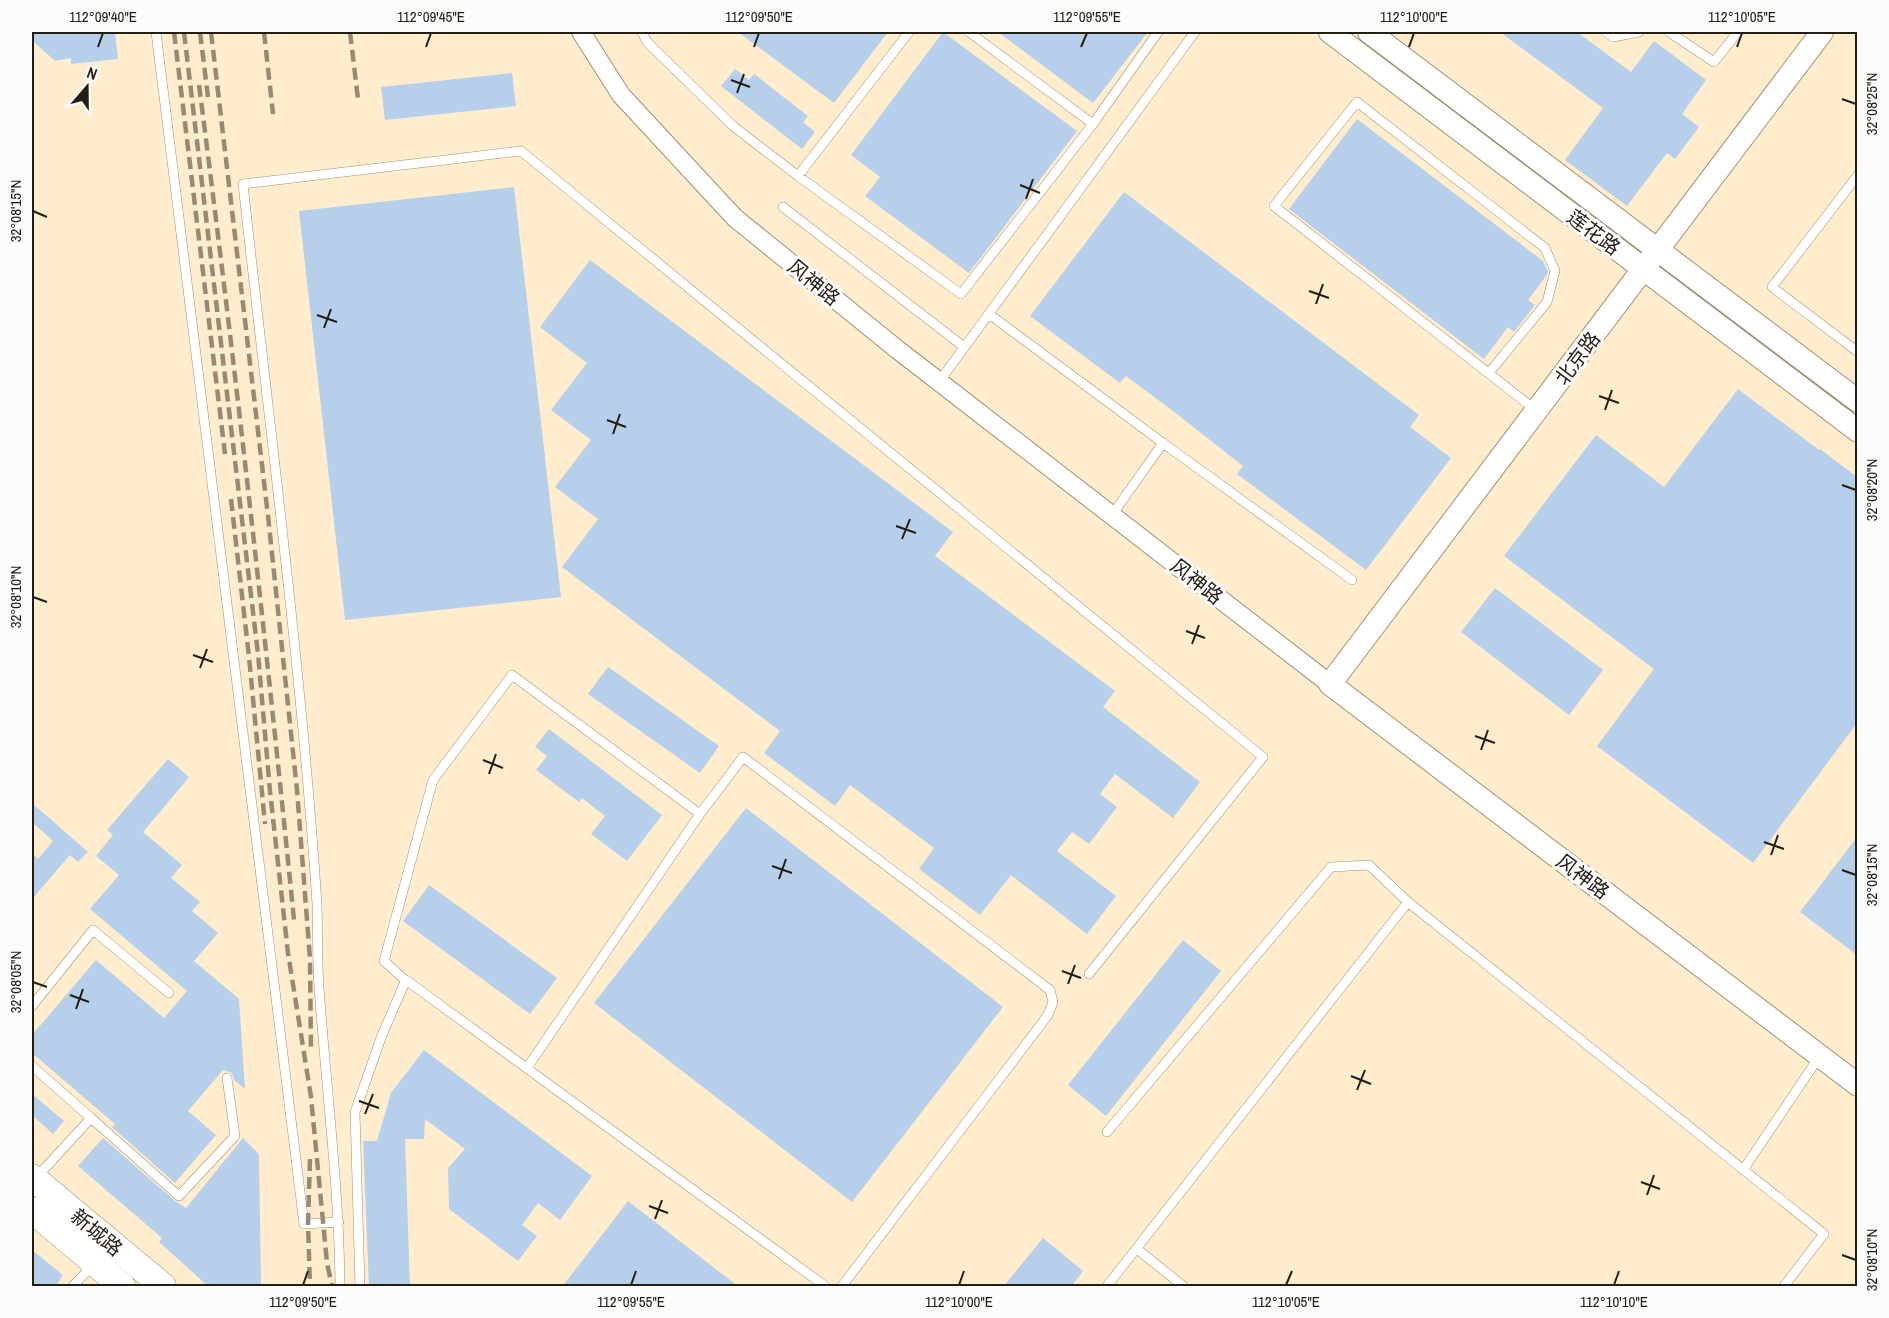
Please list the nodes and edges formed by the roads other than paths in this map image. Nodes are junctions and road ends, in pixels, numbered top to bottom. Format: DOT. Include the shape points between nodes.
graph roads {
  1 [pos="156,32"];
  2 [pos="581,32"];
  3 [pos="642,32"];
  4 [pos="909,32"];
  5 [pos="969,32"];
  6 [pos="1158,32"];
  7 [pos="1195,32"];
  8 [pos="1330,32"];
  9 [pos="1369,32"];
  10 [pos="1606,32"];
  11 [pos="1639,32"];
  12 [pos="1669,32"];
  13 [pos="1738,32"];
  14 [pos="1822,32"];
  15 [pos="1093,124"];
  16 [pos="1857,175"];
  17 [pos="798,176"];
  18 [pos="783,207"];
  19 [pos="1657,251"];
  20 [pos="1643,269"];
  21 [pos="989,314"];
  22 [pos="964,347"];
  23 [pos="1857,352"];
  24 [pos="1489,373"];
  25 [pos="939,382"];
  26 [pos="1857,401"];
  27 [pos="1537,411"];
  28 [pos="1857,431"];
  29 [pos="1163,443"];
  30 [pos="1112,515"];
  31 [pos="1352,580"];
  32 [pos="1330,684"];
  33 [pos="700,814"];
  34 [pos="1408,902"];
  35 [pos="1089,974"];
  36 [pos="406,981"];
  37 [pos="170,993"];
  38 [pos="32,1006"];
  39 [pos="1820,1056"];
  40 [pos="32,1066"];
  41 [pos="526,1068"];
  42 [pos="227,1078"];
  43 [pos="1857,1085"];
  44 [pos="91,1118"];
  45 [pos="1107,1132"];
  46 [pos="1743,1170"];
  47 [pos="33,1179"];
  48 [pos="32,1210"];
  49 [pos="339,1222"];
  50 [pos="1137,1249"];
  51 [pos="94,1263"];
  52 [pos="73,1287"];
  53 [pos="122,1287"];
  54 [pos="163,1287"];
  55 [pos="340,1287"];
  56 [pos="360,1287"];
  57 [pos="825,1287"];
  58 [pos="842,1287"];
  59 [pos="1107,1287"];
  60 [pos="1183,1287"];
  61 [pos="1784,1287"];
  1 -- 49 [label="lane" via="303,1224"];
  2 -- 25 [label="street, 风神路" via="621,95 735,218"];
  3 -- 17 [label="lane" via="647,42 733,126"];
  4 -- 17 [label="lane"];
  5 -- 15 [label="lane"];
  6 -- 15 [label="lane"];
  7 -- 21 [label="lane"];
  8 -- 20 [label="street, 莲花路"];
  9 -- 19 [label="street, 莲花路"];
  10 -- 11 [label="lane" via="1613,37"];
  12 -- 13 [label="lane" via="1714,62"];
  14 -- 19 [label="street, 北京路"];
  15 -- 17 [label="lane" via="961,294"];
  16 -- 23 [label="lane" via="1772,287"];
  18 -- 22 [label="lane"];
  19 -- 20 [label="street, 北京路"];
  19 -- 26 [label="street, 莲花路"];
  20 -- 27 [label="street, 北京路"];
  20 -- 28 [label="street, 莲花路"];
  21 -- 22 [label="lane"];
  21 -- 29 [label="lane"];
  22 -- 25 [label="lane"];
  24 -- 24 [label="lane" via="1547,302 1555,271 1545,248 1357,102 1274,206"];
  24 -- 27 [label="lane"];
  25 -- 30 [label="street, 风神路"];
  27 -- 32 [label="street, 北京路"];
  29 -- 30 [label="lane"];
  29 -- 31 [label="lane"];
  30 -- 32 [label="street, 风神路"];
  32 -- 39 [label="street, 风神路"];
  33 -- 36 [label="lane" via="512,675 434,780 384,961"];
  33 -- 41 [label="lane"];
  33 -- 58 [label="lane" via="743,757 1050,990 1053,1002 1048,1015"];
  34 -- 45 [label="lane" via="1370,865 1331,867"];
  34 -- 46 [label="lane"];
  34 -- 50 [label="lane"];
  35 -- 49 [label="lane" via="1263,757 521,151 243,184 307,781"];
  36 -- 41 [label="lane"];
  36 -- 56 [label="lane" via="355,1112"];
  37 -- 38 [label="lane" via="93,930"];
  39 -- 43 [label="street, 风神路"];
  39 -- 46 [label="lane"];
  40 -- 44 [label="lane"];
  41 -- 57 [label="lane"];
  42 -- 44 [label="lane" via="235,1136 179,1196"];
  44 -- 47 [label="lane"];
  46 -- 61 [label="lane" via="1824,1234"];
  47 -- 54 [label="main road, 新城路"];
  48 -- 51 [label="main road, 新城路"];
  49 -- 55 [label="lane"];
  50 -- 59 [label="lane"];
  50 -- 60 [label="lane"];
  51 -- 52 [label="lane"];
  51 -- 53 [label="main road, 新城路"];
}
